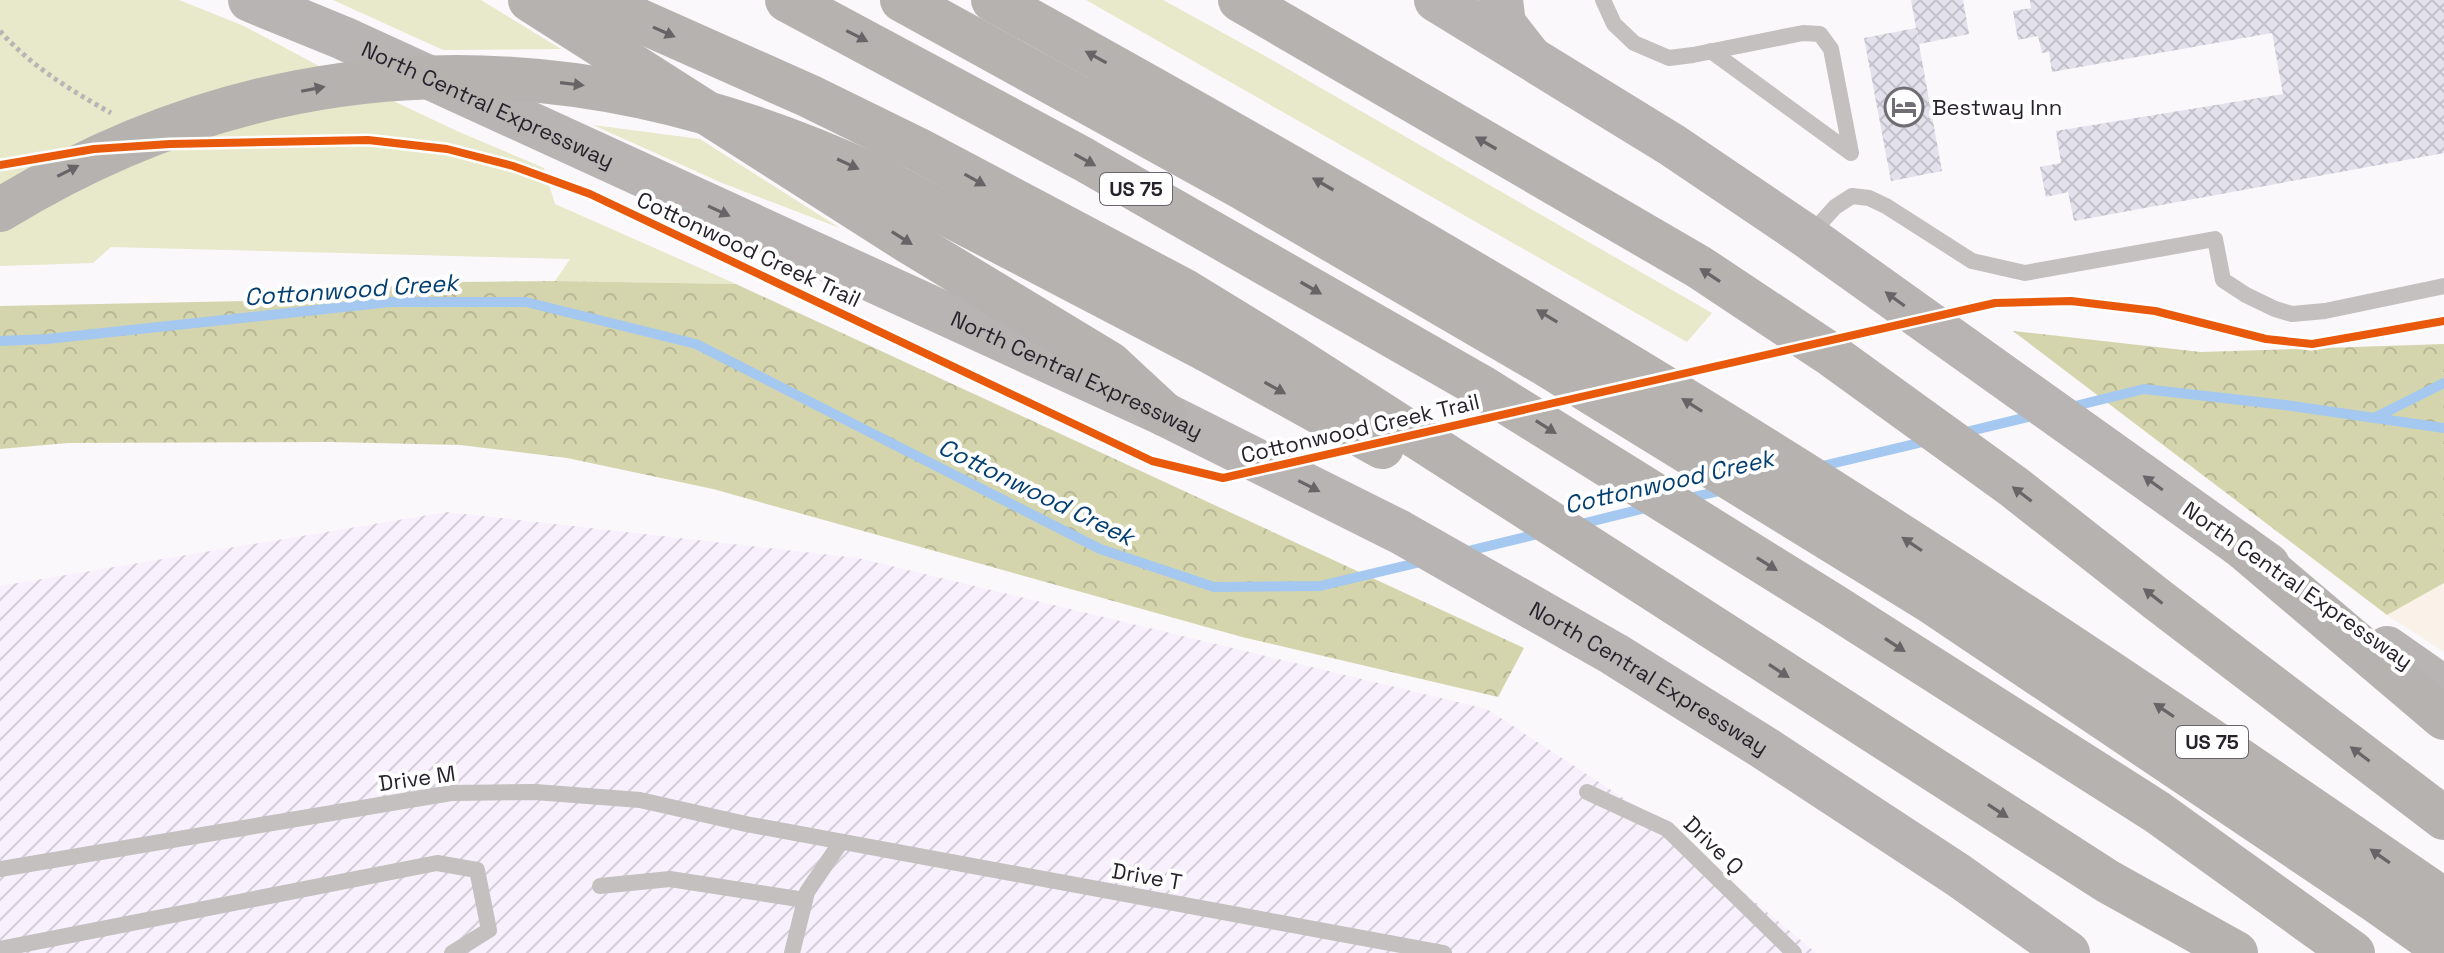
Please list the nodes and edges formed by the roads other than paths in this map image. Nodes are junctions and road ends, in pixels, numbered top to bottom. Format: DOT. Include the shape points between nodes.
graph roads {
  1 [pos="250,0"];
  2 [pos="530,0"];
  3 [pos="593,0"];
  4 [pos="787,0"];
  5 [pos="902,0"];
  6 [pos="993,0"];
  7 [pos="1240,0"];
  8 [pos="1436,0"];
  9 [pos="1501,0"];
  10 [pos="1603,0"];
  11 [pos="1711,51"];
  12 [pos="1531,58"];
  13 [pos="0,210"];
  14 [pos="1822,247"];
  15 [pos="2444,286"];
  16 [pos="1164,414"];
  17 [pos="2239,544"];
  18 [pos="1713,629"];
  19 [pos="2444,688"];
  20 [pos="2444,718"];
  21 [pos="1587,792"];
  22 [pos="2444,818"];
  23 [pos="841,842"];
  24 [pos="0,869"];
  25 [pos="600,886"];
  26 [pos="805,900"];
  27 [pos="2444,900"];
  28 [pos="0,949"];
  29 [pos="2444,949"];
  30 [pos="452,953"];
  31 [pos="792,953"];
  32 [pos="1444,953"];
  33 [pos="1794,953"];
  34 [pos="2068,953"];
  35 [pos="2236,953"];
  36 [pos="2353,953"];
  1 -- 16 [label="main road, North Central Expressway, one-way"];
  2 -- 16 [label="highway, one-way" via="1109,363"];
  3 -- 18 [label="highway, one-way" via="865,123 1185,291"];
  4 -- 36 [label="highway, US 75, one-way" via="1083,159 1480,386 2157,812"];
  5 -- 29 [label="highway" via="1241,187 1545,364 1890,577"];
  27 -- 6 [label="highway, US 75, one-way" via="1863,511 1376,215"];
  22 -- 7 [label="highway, one-way" via="1916,414 1775,317 1699,267"];
  8 -- 12 [label="main road, North Central Expressway"];
  9 -- 12 [label="main road" via="1504,24"];
  10 -- 11 [label="lane" via="1614,24 1634,43 1669,58"];
  11 -- 11 [label="lane" via="1820,34 1831,49 1851,153"];
  12 -- 14 [label="main road, North Central Expressway"];
  13 -- 18 [label="highway, one-way, bridge" via="73,168 161,130 328,87 479,77 577,85 678,104 782,136 872,175 1207,350"];
  14 -- 15 [label="lane" via="1835,207 1852,196 1886,206 1972,261 2025,273 2215,239 2223,280 2292,314"];
  17 -- 14 [label="main road, North Central Expressway, one-way"];
  16 -- 34 [label="main road, North Central Expressway, one-way" via="1400,532 1614,654 1805,774"];
  17 -- 19 [label="main road, North Central Expressway"];
  17 -- 20 [label="highway"];
  18 -- 35 [label="highway, one-way" via="2107,881"];
  21 -- 33 [label="lane, Drive Q" via="1667,829"];
  23 -- 24 [label="lane, Drive M" via="640,800 535,792 451,793"];
  23 -- 26 [label="lane"];
  23 -- 32 [label="lane, Drive T"];
  25 -- 26 [label="lane" via="670,879"];
  26 -- 31 [label="lane"];
  28 -- 30 [label="lane" via="437,863 477,870 489,930"];
}
